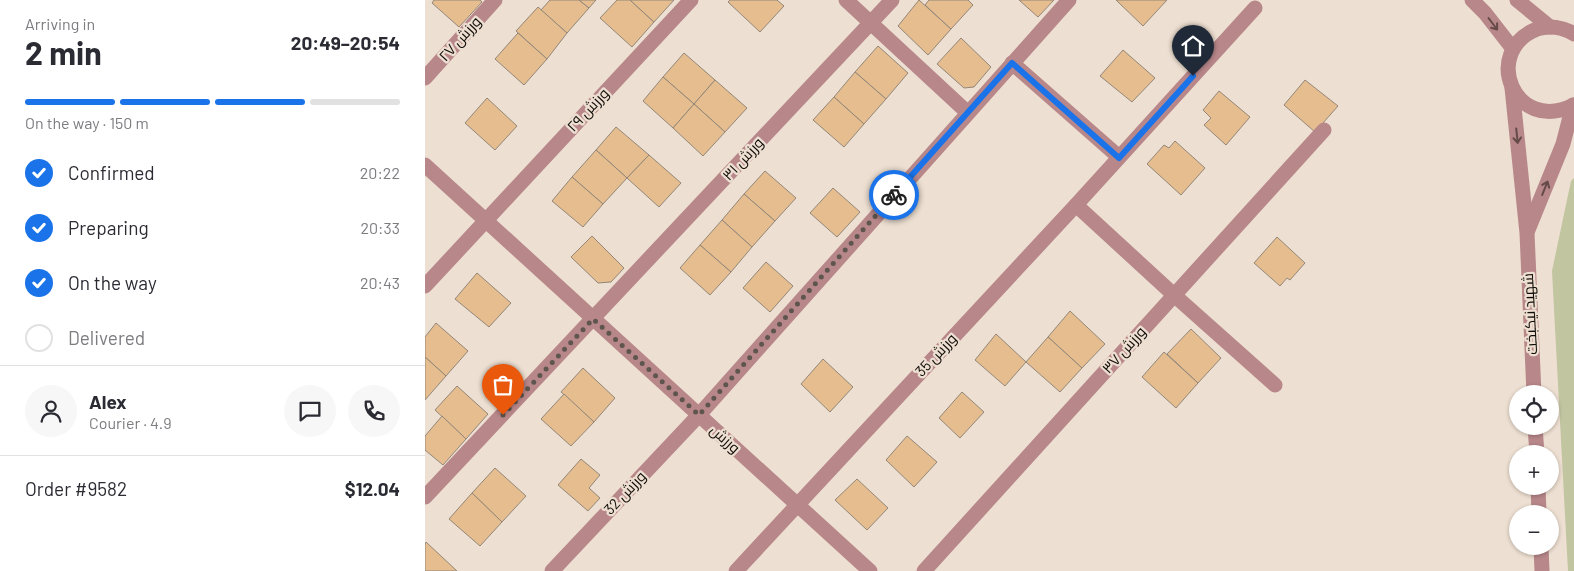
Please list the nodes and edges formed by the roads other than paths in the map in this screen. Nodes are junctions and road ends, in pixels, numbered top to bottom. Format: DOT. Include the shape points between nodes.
graph roads {
  1 [pos="495,0"];
  2 [pos="691,0"];
  3 [pos="846,0"];
  4 [pos="893,0"];
  5 [pos="1069,0"];
  6 [pos="1472,0"];
  7 [pos="1517,0"];
  8 [pos="1255,8"];
  9 [pos="871,23"];
  10 [pos="1550,27"];
  11 [pos="1573,32"];
  12 [pos="1513,49"];
  13 [pos="1012,63"];
  14 [pos="425,78"];
  15 [pos="1512,88"];
  16 [pos="1574,105"];
  17 [pos="968,112"];
  18 [pos="1324,130"];
  19 [pos="1119,158"];
  20 [pos="425,165"];
  21 [pos="1076,205"];
  22 [pos="485,220"];
  23 [pos="1527,233"];
  24 [pos="425,286"];
  25 [pos="1174,295"];
  26 [pos="593,319"];
  27 [pos="1275,385"];
  28 [pos="1534,385"];
  29 [pos="699,415"];
  30 [pos="425,497"];
  31 [pos="797,505"];
  32 [pos="1541,555"];
  33 [pos="552,571"];
  34 [pos="736,571"];
  35 [pos="870,571"];
  36 [pos="924,571"];
  37 [pos="1542,571"];
  1 -- 14 [label="street, ورزش ۲۷"];
  2 -- 22 [label="street, ورزش ۲۹"];
  3 -- 9 [label="street"];
  4 -- 9 [label="street, ورزش ۳۱"];
  5 -- 13 [label="street, ورزش 32"];
  6 -- 12 [label="street, one-way"];
  7 -- 10 [label="street"];
  8 -- 19 [label="street, ورزش 35"];
  9 -- 17 [label="street"];
  9 -- 26 [label="street, ورزش ۳۱"];
  10 -- 11 [label="street"];
  10 -- 12 [label="street" via="1529,33"];
  12 -- 15 [label="street, شهید نیکبخت" via="1508,75"];
  13 -- 17 [label="street, ورزش 32"];
  13 -- 19 [label="street"];
  15 -- 16 [label="street" via="1532,108 1545,112 1560,111"];
  15 -- 23 [label="street, شهید نیکبخت, one-way"];
  23 -- 16 [label="street, one-way" via="1563,144"];
  17 -- 29 [label="street, ورزش 32"];
  18 -- 25 [label="street, ورزش ۳۷"];
  19 -- 21 [label="street, ورزش 35"];
  20 -- 22 [label="street, ورزش"];
  21 -- 25 [label="street"];
  21 -- 31 [label="street, ورزش 35"];
  22 -- 24 [label="street, ورزش ۲۹"];
  22 -- 26 [label="street, ورزش"];
  23 -- 28 [label="street, شهید نیکبخت"];
  25 -- 27 [label="street"];
  25 -- 36 [label="street, ورزش ۳۷"];
  26 -- 29 [label="street, ورزش"];
  26 -- 30 [label="street, ورزش ۳۱"];
  29 -- 31 [label="street, ورزش"];
  29 -- 33 [label="street, ورزش 32"];
  31 -- 34 [label="street, ورزش 35"];
  31 -- 35 [label="street, ورزش"];
  32 -- 37 [label="street"];
}
